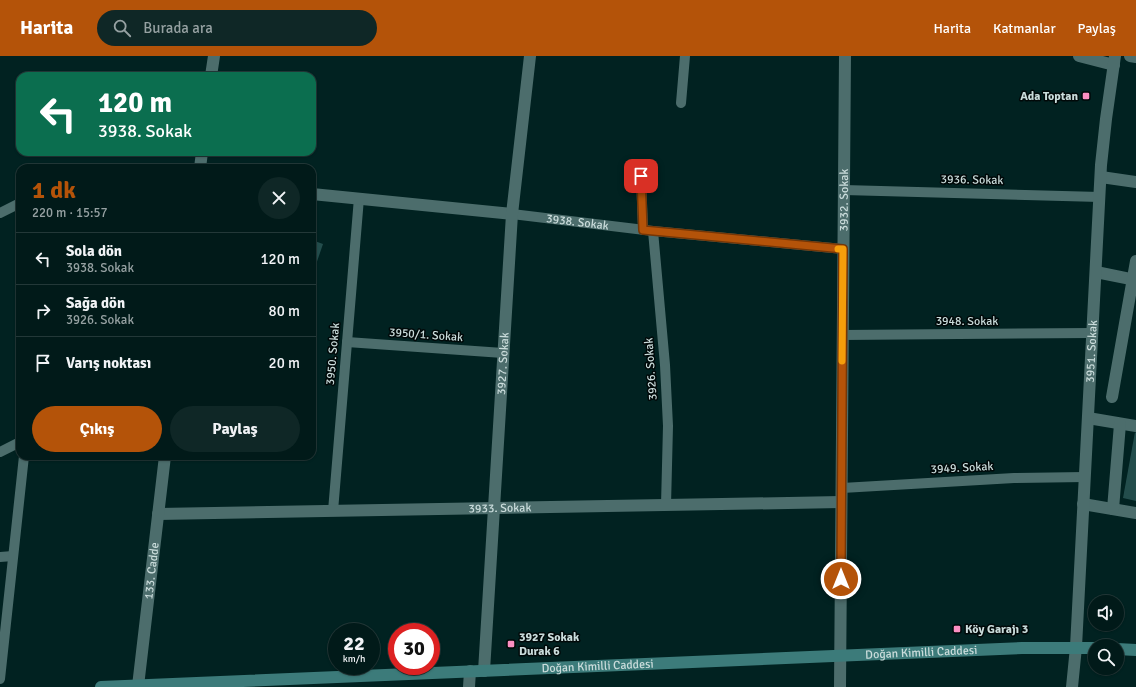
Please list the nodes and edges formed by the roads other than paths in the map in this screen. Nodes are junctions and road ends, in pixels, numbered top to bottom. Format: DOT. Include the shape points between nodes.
graph roads {
  1 [pos="214,56"];
  2 [pos="530,56"];
  3 [pos="685,56"];
  4 [pos="845,56"];
  5 [pos="1079,56"];
  6 [pos="1130,56"];
  7 [pos="1136,57"];
  8 [pos="1115,60"];
  9 [pos="212,72"];
  10 [pos="681,103"];
  11 [pos="641,176"];
  12 [pos="1101,177"];
  13 [pos="1136,182"];
  14 [pos="844,190"];
  15 [pos="316,194"];
  16 [pos="1100,197"];
  17 [pos="359,198"];
  18 [pos="16,205"];
  19 [pos="0,213"];
  20 [pos="512,214"];
  21 [pos="648,231"];
  22 [pos="843,249"];
  23 [pos="1136,261"];
  24 [pos="1096,272"];
  25 [pos="1134,279"];
  26 [pos="1092,333"];
  27 [pos="842,334"];
  28 [pos="347,342"];
  29 [pos="503,353"];
  30 [pos="1112,397"];
  31 [pos="1088,418"];
  32 [pos="1120,424"];
  33 [pos="1136,426"];
  34 [pos="16,444"];
  35 [pos="0,452"];
  36 [pos="24,460"];
  37 [pos="165,460"];
  38 [pos="1085,477"];
  39 [pos="842,488"];
  40 [pos="841,502"];
  41 [pos="1083,504"];
  42 [pos="666,505"];
  43 [pos="494,508"];
  44 [pos="1114,509"];
  45 [pos="334,511"];
  46 [pos="1136,513"];
  47 [pos="158,514"];
  48 [pos="14,556"];
  49 [pos="0,557"];
  50 [pos="1076,647"];
  51 [pos="1088,648"];
  52 [pos="1124,649"];
  53 [pos="1136,650"];
  54 [pos="840,656"];
  55 [pos="470,671"];
  56 [pos="484,671"];
  57 [pos="0,679"];
  58 [pos="138,686"];
  59 [pos="101,687"];
  60 [pos="119,687"];
  61 [pos="469,687"];
  62 [pos="840,687"];
  63 [pos="1072,687"];
  1 -- 9 [label="street"];
  2 -- 20 [label="street, 3927. Sokak"];
  3 -- 10 [label="lane"];
  4 -- 14 [label="street, 3932. Sokak"];
  5 -- 8 [label="street"];
  6 -- 7 [label="street"];
  8 -- 12 [label="street, 3951. Sokak"];
  11 -- 21 [label="lane, 3926. Sokak"];
  12 -- 13 [label="street"];
  12 -- 16 [label="street, 3951. Sokak"];
  14 -- 16 [label="lane, 3936. Sokak"];
  14 -- 22 [label="street, 3932. Sokak"];
  15 -- 17 [label="street, 3938. Sokak"];
  16 -- 24 [label="street, 3951. Sokak"];
  17 -- 20 [label="street, 3938. Sokak"];
  17 -- 28 [label="lane, 3950. Sokak"];
  18 -- 19 [label="lane"];
  20 -- 21 [label="lane, 3938. Sokak"];
  20 -- 29 [label="street, 3927. Sokak"];
  21 -- 22 [label="lane, 3938. Sokak"];
  21 -- 42 [label="lane, 3926. Sokak" via="665,365 668,426"];
  22 -- 27 [label="street, 3932. Sokak"];
  23 -- 25 [label="street"];
  24 -- 25 [label="street"];
  24 -- 26 [label="street, 3951. Sokak"];
  25 -- 30 [label="street"];
  26 -- 27 [label="lane, 3948. Sokak"];
  26 -- 31 [label="street, 3951. Sokak"];
  27 -- 39 [label="street, 3932. Sokak"];
  28 -- 29 [label="lane, 3950/1. Sokak"];
  28 -- 45 [label="lane, 3950. Sokak"];
  29 -- 43 [label="street, 3927. Sokak"];
  31 -- 32 [label="street"];
  31 -- 38 [label="street, 3951. Sokak"];
  32 -- 33 [label="street"];
  32 -- 44 [label="street"];
  34 -- 35 [label="lane"];
  36 -- 48 [label="lane"];
  37 -- 47 [label="street, 133. Cadde"];
  38 -- 39 [label="lane, 3949. Sokak" via="1014,478"];
  38 -- 41 [label="street, 3951. Sokak"];
  39 -- 40 [label="street, 3932. Sokak"];
  40 -- 42 [label="street, 3933. Sokak"];
  40 -- 54 [label="street, 3932. Sokak"];
  41 -- 44 [label="street"];
  41 -- 50 [label="street, 3951. Sokak"];
  42 -- 43 [label="street, 3933. Sokak"];
  43 -- 45 [label="street, 3933. Sokak"];
  43 -- 56 [label="street, 3927. Sokak"];
  44 -- 46 [label="street"];
  45 -- 47 [label="street, 3933. Sokak"];
  47 -- 58 [label="street, 133. Cadde"];
  48 -- 49 [label="lane"];
  48 -- 57 [label="lane"];
  50 -- 51 [label="main road, Doğan Kimilli Caddesi"];
  50 -- 54 [label="main road, Doğan Kimilli Caddesi"];
  50 -- 63 [label="street, 3951. Sokak"];
  52 -- 53 [label="main road"];
  54 -- 56 [label="main road, Doğan Kimilli Caddesi"];
  54 -- 62 [label="street, 3932. Sokak"];
  55 -- 56 [label="main road, Doğan Kimilli Caddesi"];
  55 -- 58 [label="main road, Doğan Kimilli Caddesi"];
  55 -- 61 [label="street"];
  58 -- 60 [label="main road, Doğan Kimilli Caddesi"];
  59 -- 60 [label="main road, Doğan Kimilli Caddesi"];
}
